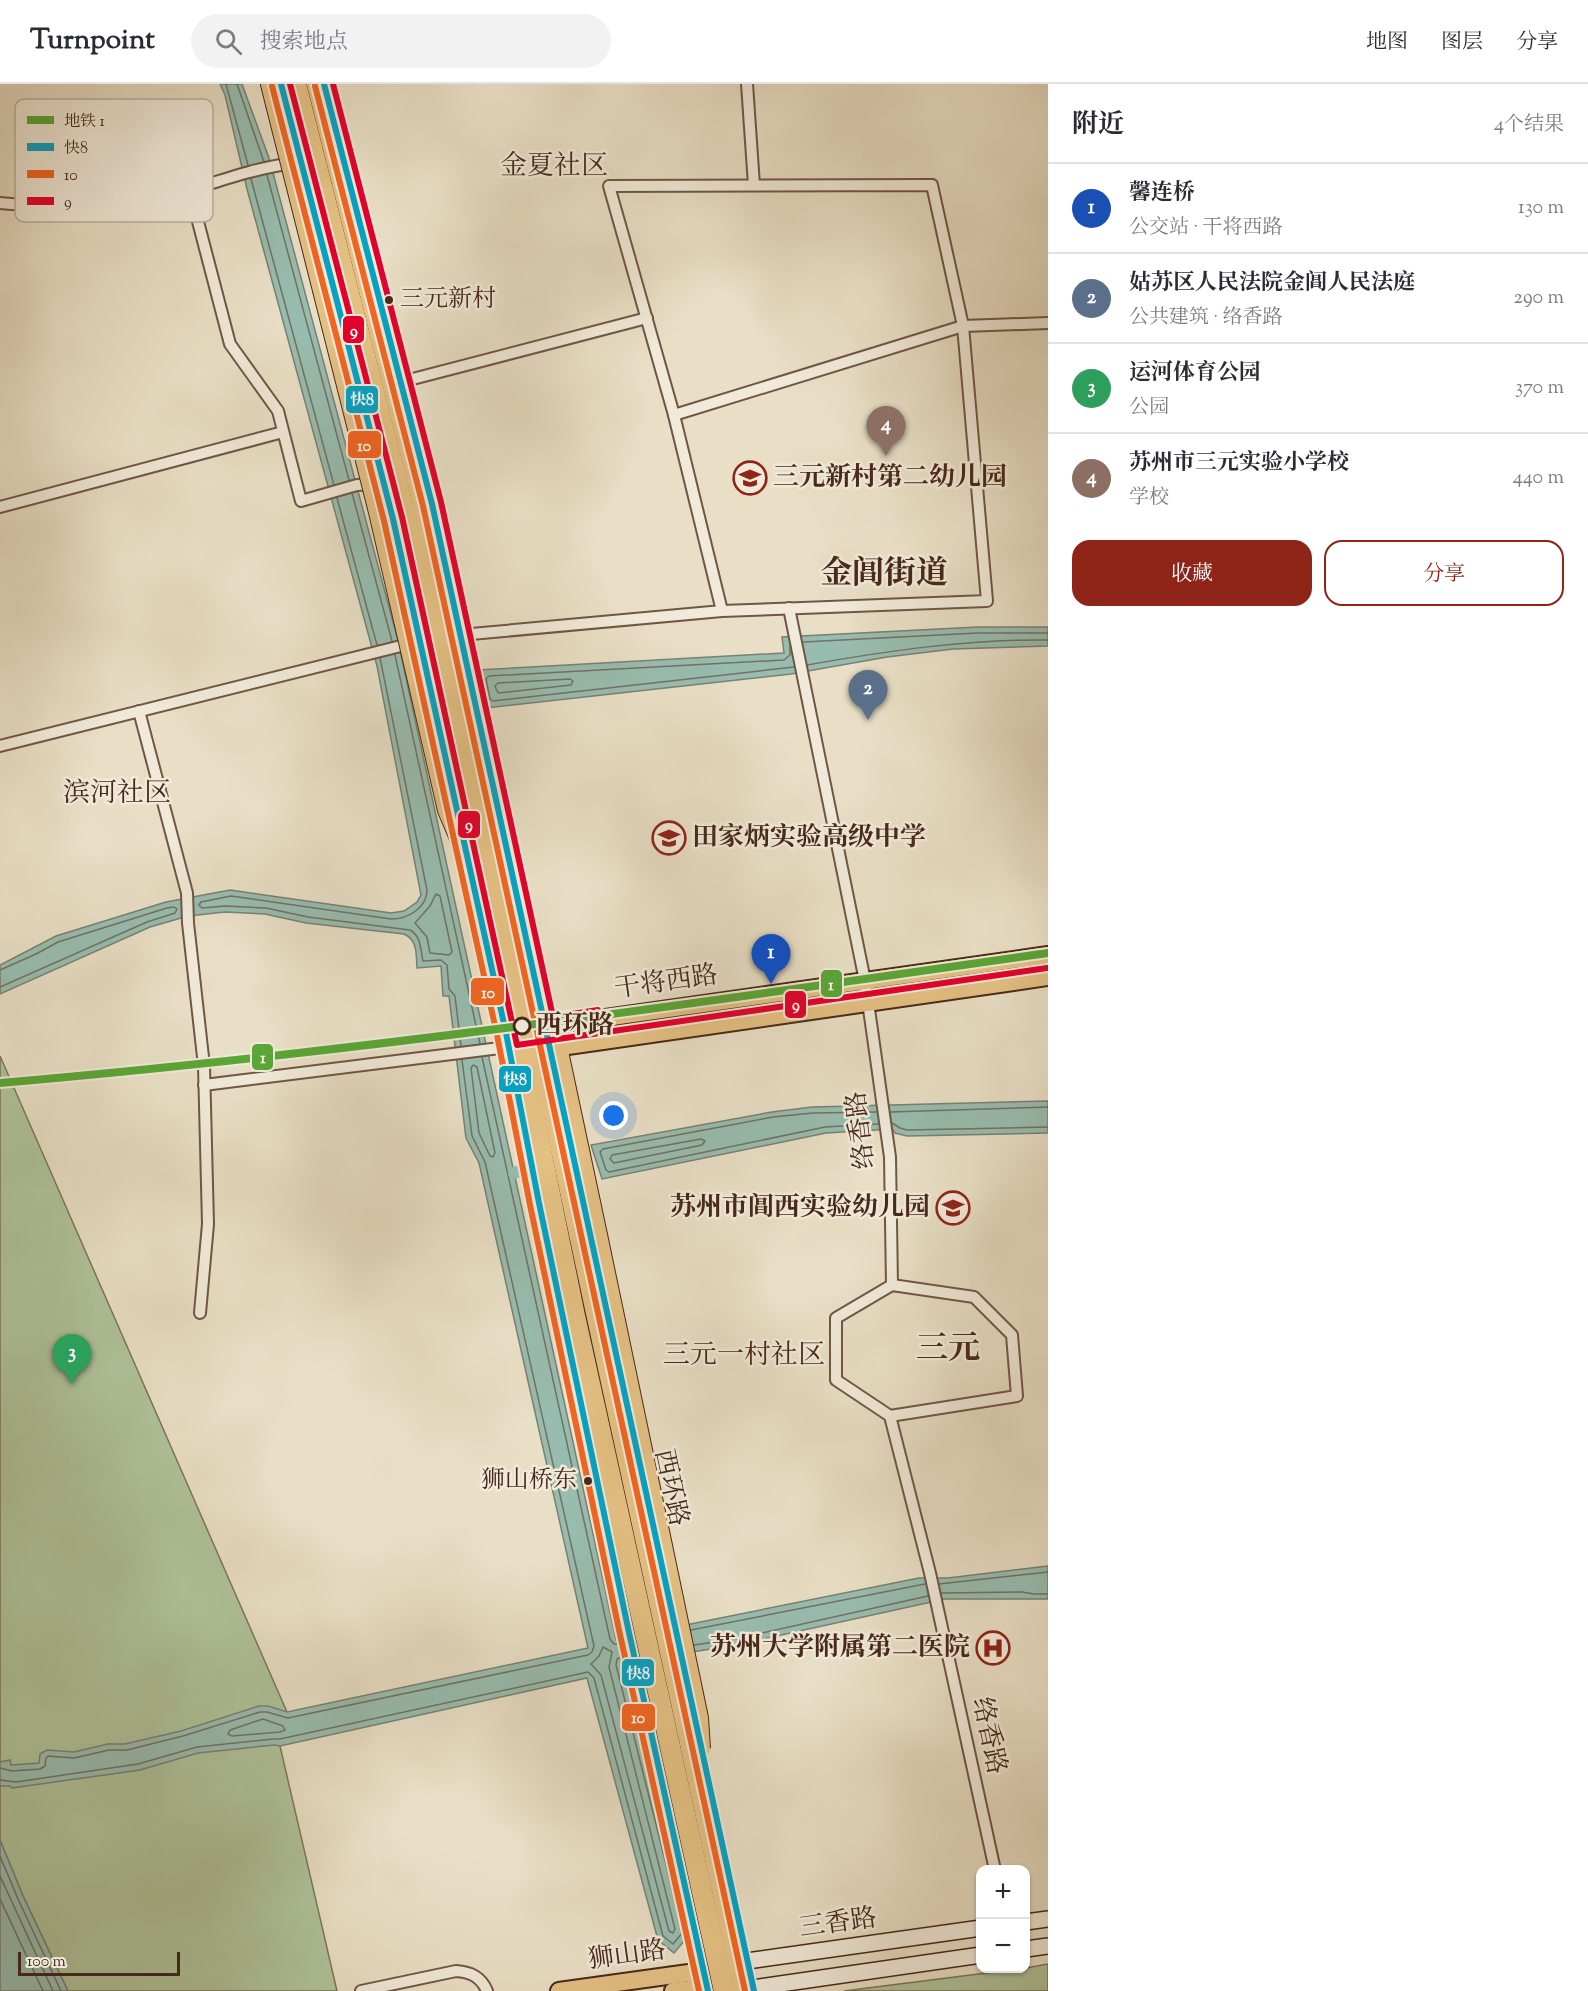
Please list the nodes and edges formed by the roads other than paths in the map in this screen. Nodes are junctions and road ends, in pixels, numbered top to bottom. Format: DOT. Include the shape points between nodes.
graph roads {
  1 [pos="271,84"];
  2 [pos="281,84"];
  3 [pos="296,84"];
  4 [pos="317,84"];
  5 [pos="324,84"];
  6 [pos="747,84"];
  7 [pos="342,153"];
  8 [pos="302,162"];
  9 [pos="213,183"];
  10 [pos="754,185"];
  11 [pos="0,203"];
  12 [pos="15,204"];
  13 [pos="198,222"];
  14 [pos="647,318"];
  15 [pos="1048,323"];
  16 [pos="963,326"];
  17 [pos="401,382"];
  18 [pos="674,415"];
  19 [pos="283,432"];
  20 [pos="424,474"];
  21 [pos="384,483"];
  22 [pos="0,507"];
  23 [pos="789,608"];
  24 [pos="722,611"];
  25 [pos="460,634"];
  26 [pos="420,642"];
  27 [pos="139,711"];
  28 [pos="0,746"];
  29 [pos="456,805"];
  30 [pos="494,916"];
  31 [pos="1048,955"];
  32 [pos="971,966"];
  33 [pos="1048,977"];
  34 [pos="865,981"];
  35 [pos="974,987"];
  36 [pos="868,1002"];
  37 [pos="537,1028"];
  38 [pos="508,1045"];
  39 [pos="553,1047"];
  40 [pos="532,1051"];
  41 [pos="204,1085"];
  42 [pos="579,1180"];
  43 [pos="892,1285"];
  44 [pos="200,1313"];
  45 [pos="890,1416"];
  46 [pos="704,1811"];
  47 [pos="994,1865"];
  48 [pos="1048,1919"];
  49 [pos="1030,1921"];
  50 [pos="976,1930"];
  51 [pos="936,1935"];
  52 [pos="1048,1946"];
  53 [pos="1030,1948"];
  54 [pos="976,1956"];
  55 [pos="747,1961"];
  56 [pos="941,1961"];
  57 [pos="710,1985"];
  58 [pos="750,1990"];
  59 [pos="361,1991"];
  60 [pos="487,1991"];
  61 [pos="559,1991"];
  62 [pos="673,1991"];
  1 -- 30 [label="highway, bridge" via="380,512 448,810"];
  2 -- 8 [label="main road"];
  3 -- 30 [label="highway, bridge" via="406,517"];
  4 -- 46 [label="highway, bridge" via="425,512"];
  5 -- 7 [label="main road"];
  6 -- 10 [label="street"];
  7 -- 8 [label="street"];
  7 -- 17 [label="main road"];
  8 -- 9 [label="street" via="276,165"];
  8 -- 21 [label="main road"];
  10 -- 14 [label="street" via="609,186"];
  10 -- 16 [label="street" via="932,185"];
  11 -- 12 [label="street"];
  13 -- 19 [label="street" via="230,344 278,411"];
  14 -- 17 [label="street"];
  14 -- 18 [label="street"];
  15 -- 16 [label="street"];
  16 -- 18 [label="street"];
  16 -- 23 [label="street" via="987,600"];
  17 -- 20 [label="main road"];
  18 -- 24 [label="street"];
  19 -- 21 [label="street" via="301,501 357,484"];
  19 -- 22 [label="street"];
  20 -- 21 [label="street"];
  20 -- 25 [label="main road"];
  21 -- 26 [label="main road"];
  23 -- 24 [label="street"];
  23 -- 34 [label="street, 络香路"];
  24 -- 25 [label="street"];
  25 -- 26 [label="street"];
  25 -- 37 [label="main road"];
  26 -- 27 [label="street"];
  26 -- 29 [label="main road"];
  27 -- 28 [label="street"];
  27 -- 41 [label="street" via="187,893"];
  29 -- 37 [label="main road" via="493,859"];
  29 -- 38 [label="main road"];
  30 -- 57 [label="highway, bridge"];
  31 -- 32 [label="main road, 干将西路"];
  32 -- 34 [label="main road, 干将西路"];
  32 -- 35 [label="main road"];
  33 -- 35 [label="main road, 干将西路"];
  34 -- 36 [label="street, 络香路"];
  34 -- 37 [label="main road, 干将西路"];
  35 -- 36 [label="main road, 干将西路"];
  36 -- 39 [label="main road, 干将西路"];
  36 -- 43 [label="street, 络香路" via="890,1157"];
  37 -- 38 [label="main road, 干将西路"];
  37 -- 39 [label="highway"];
  38 -- 40 [label="main road, 干将西路"];
  38 -- 41 [label="street"];
  38 -- 57 [label="main road" via="628,1628"];
  39 -- 40 [label="main road, 干将西路"];
  39 -- 42 [label="main road, 西环路"];
  39 -- 46 [label="highway, bridge" via="597,1234 698,1718"];
  40 -- 42 [label="main road" via="555,1162"];
  41 -- 44 [label="street" via="208,1224"];
  42 -- 55 [label="main road, 西环路"];
  43 -- 45 [label="street" via="836,1318 836,1380"];
  43 -- 45 [label="street" via="974,1297 1012,1335 1017,1396"];
  45 -- 47 [label="street, 络香路" via="930,1573"];
  46 -- 58 [label="highway, bridge"];
  48 -- 49 [label="main road"];
  50 -- 51 [label="main road, 三香路"];
  51 -- 55 [label="main road, 三香路"];
  51 -- 56 [label="main road"];
  52 -- 53 [label="main road"];
  54 -- 56 [label="main road, 三香路"];
  55 -- 57 [label="main road, 三香路"];
  55 -- 58 [label="main road, 西环路"];
  56 -- 58 [label="main road, 三香路"];
  57 -- 58 [label="main road, 三香路"];
  57 -- 61 [label="main road, 狮山路"];
  57 -- 62 [label="main road, 狮山路"];
  59 -- 60 [label="street" via="456,1971 475,1976"];
}
